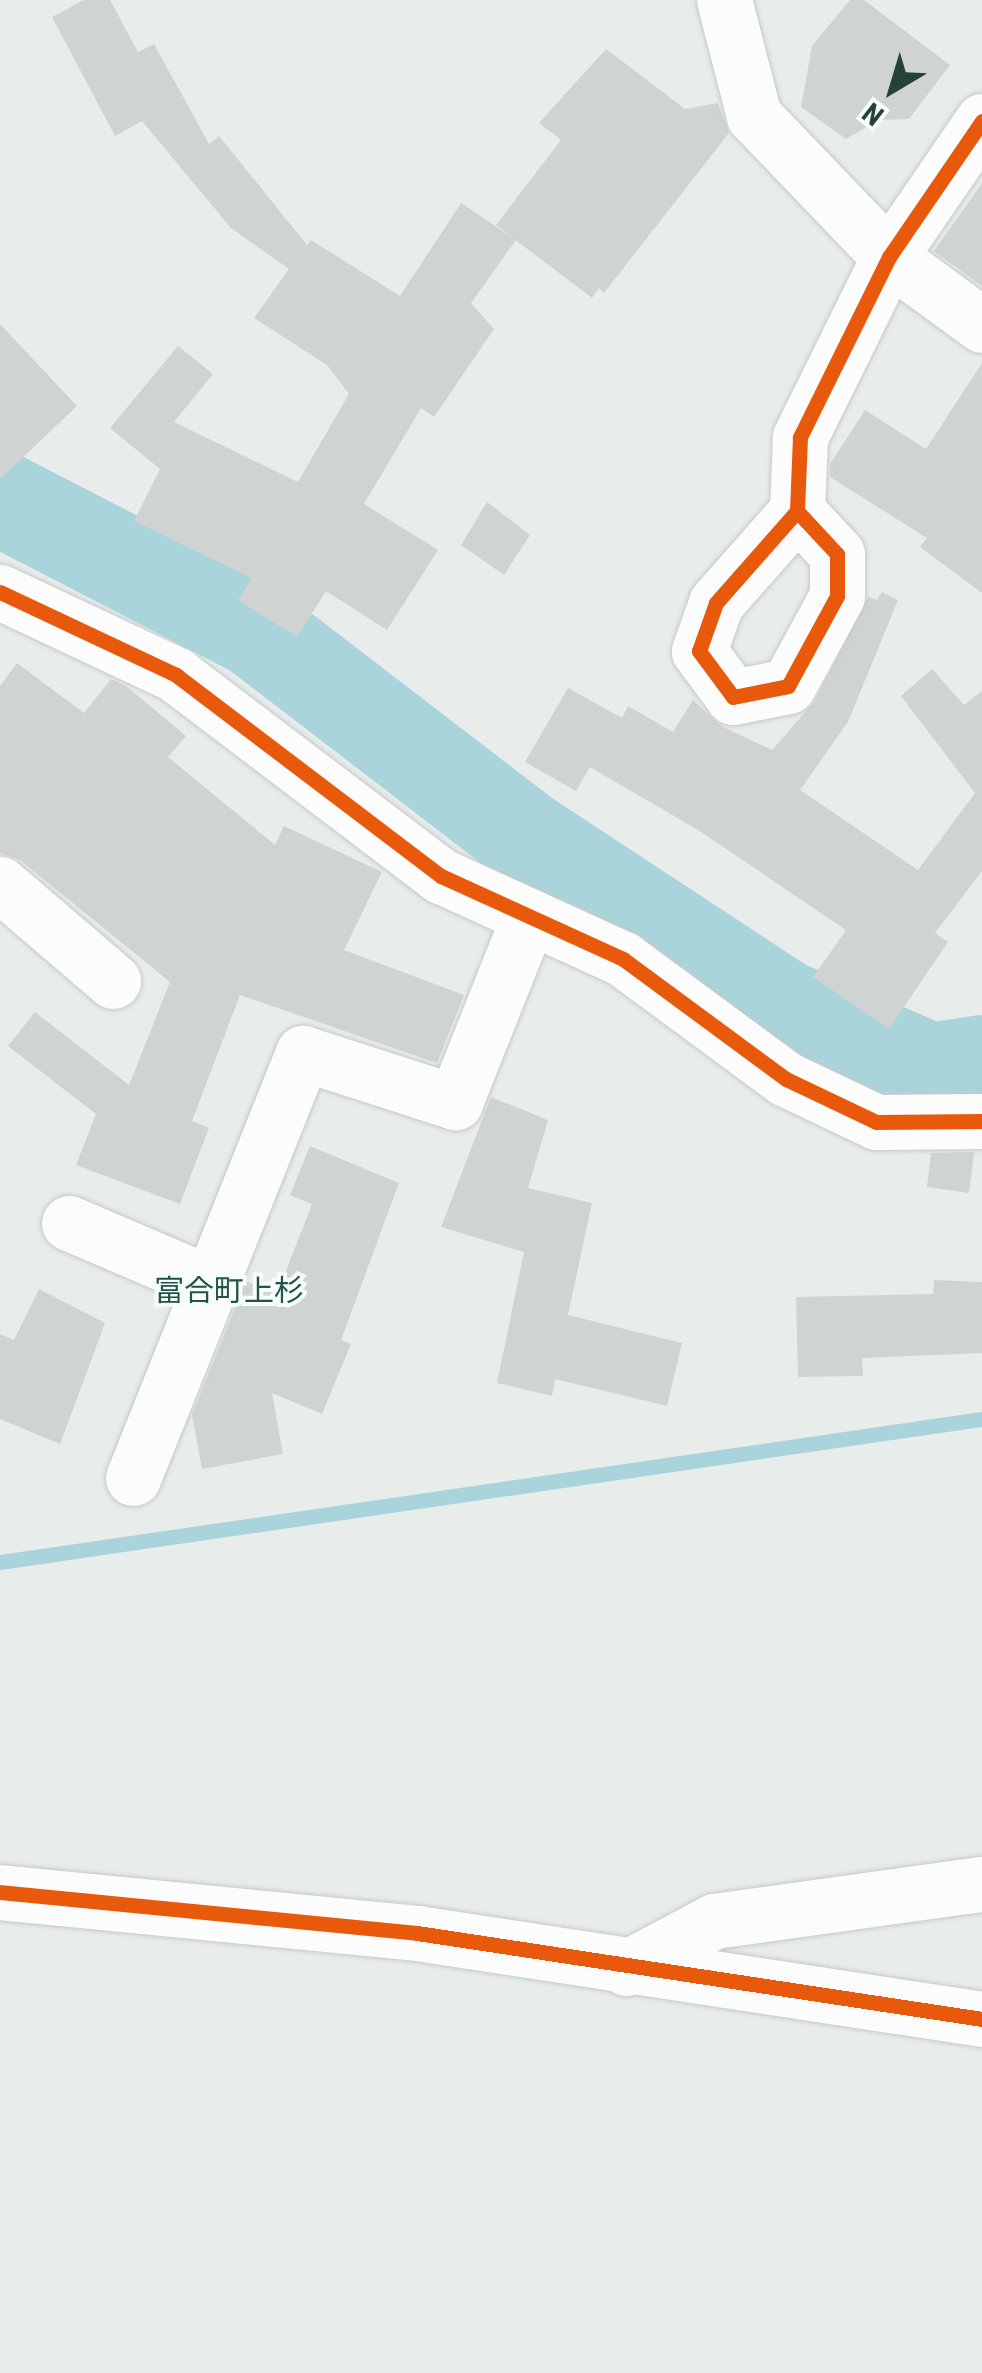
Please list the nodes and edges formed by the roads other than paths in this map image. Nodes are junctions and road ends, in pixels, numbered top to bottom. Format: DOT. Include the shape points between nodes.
graph roads {
  1 [pos="724,0"];
  2 [pos="982,122"];
  3 [pos="889,257"];
  4 [pos="982,325"];
  5 [pos="797,511"];
  6 [pos="0,592"];
  7 [pos="0,884"];
  8 [pos="528,916"];
  9 [pos="113,981"];
  10 [pos="982,1121"];
  11 [pos="70,1222"];
  12 [pos="211,1284"];
  13 [pos="133,1478"];
  14 [pos="982,1884"];
  15 [pos="0,1892"];
  16 [pos="626,1968"];
  17 [pos="982,2018"];
  1 -- 3 [label="street" via="754,116"];
  2 -- 3 [label="street"];
  3 -- 4 [label="street"];
  3 -- 5 [label="street" via="800,437"];
  6 -- 8 [label="street" via="176,674 441,876"];
  7 -- 9 [label="street"];
  8 -- 10 [label="street" via="623,959 786,1079 876,1122"];
  8 -- 12 [label="street" via="456,1102 304,1052"];
  11 -- 12 [label="street"];
  12 -- 13 [label="street"];
  14 -- 16 [label="street" via="714,1922"];
  15 -- 16 [label="street" via="417,1933"];
  16 -- 17 [label="street"];
}
